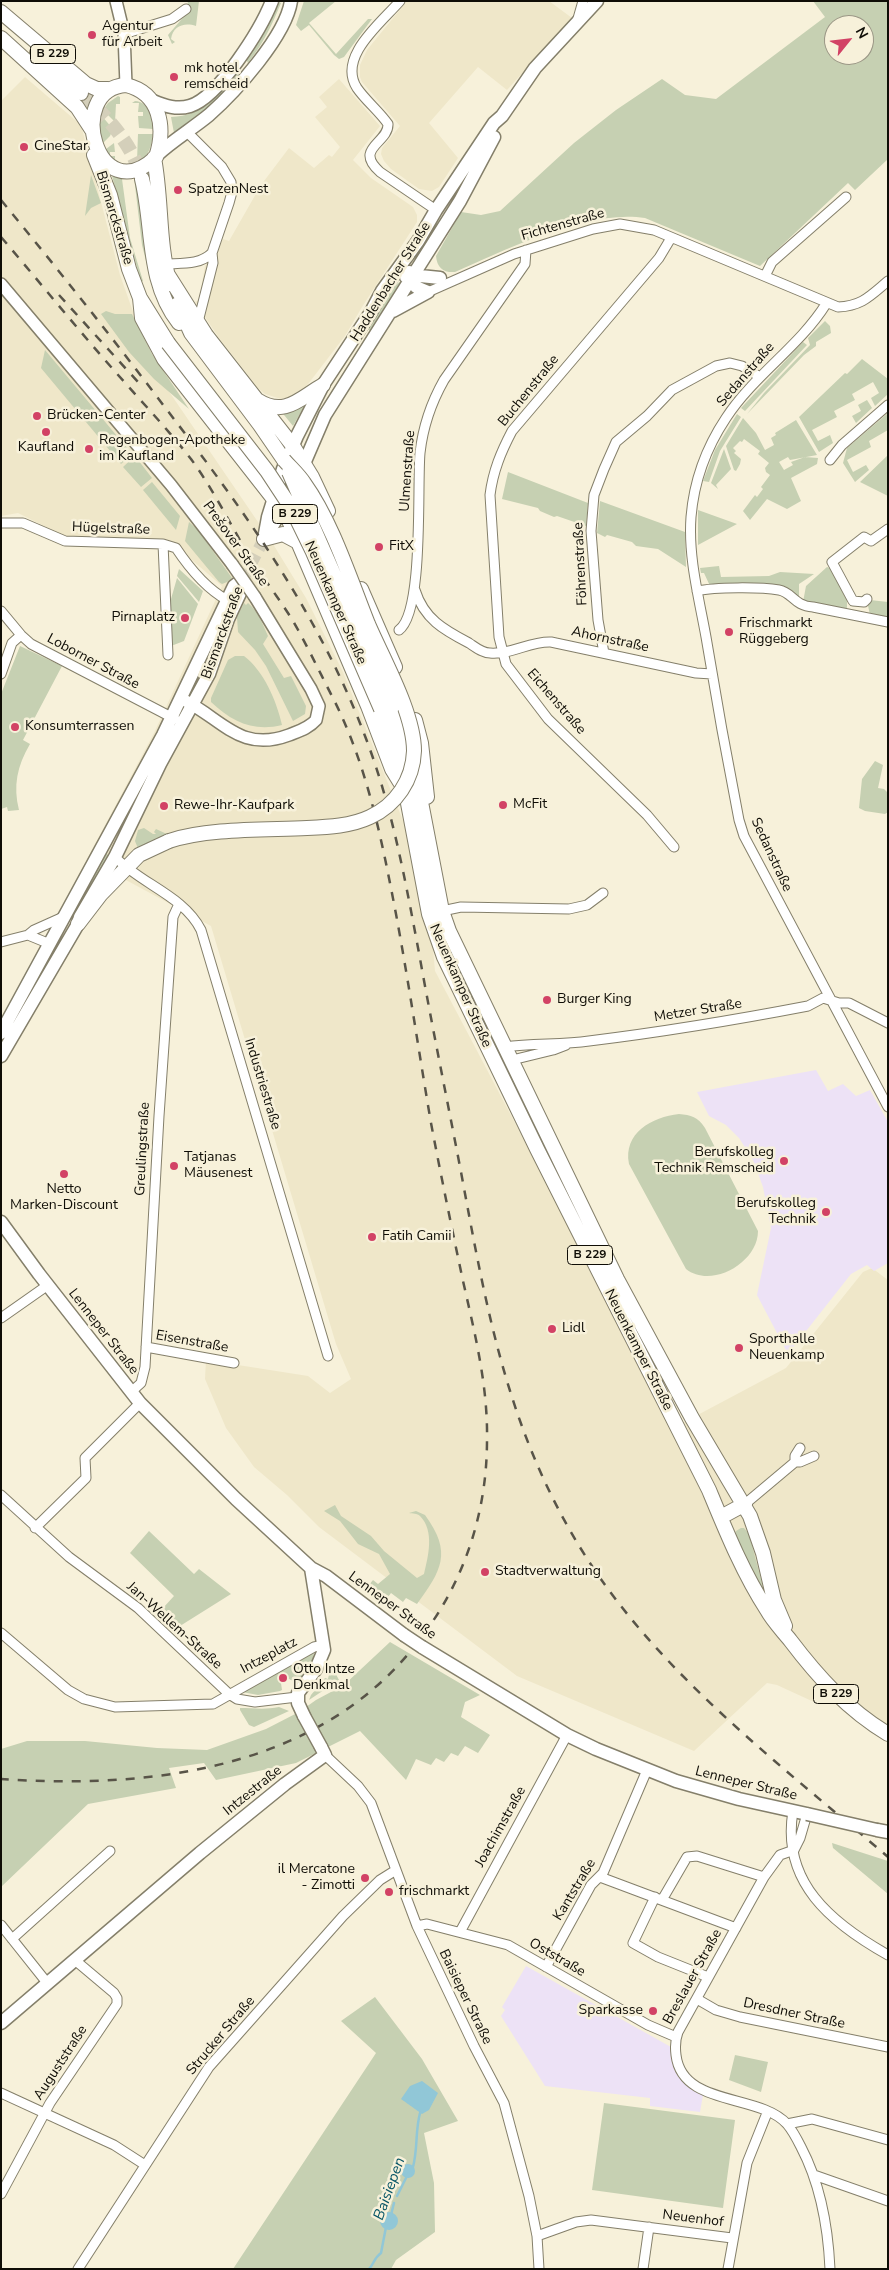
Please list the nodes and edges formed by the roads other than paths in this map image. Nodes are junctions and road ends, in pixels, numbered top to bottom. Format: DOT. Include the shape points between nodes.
graph roads {
  1 [pos="116,1"];
  2 [pos="272,1"];
  3 [pos="291,1"];
  4 [pos="583,1"];
  5 [pos="597,1"];
  6 [pos="396,3"];
  7 [pos="182,8"];
  8 [pos="1,12"];
  9 [pos="1,19"];
  10 [pos="577,23"];
  11 [pos="124,34"];
  12 [pos="1,38"];
  13 [pos="126,85"];
  14 [pos="108,90"];
  15 [pos="81,93"];
  16 [pos="153,100"];
  17 [pos="502,116"];
  18 [pos="186,131"];
  19 [pos="93,134"];
  20 [pos="156,157"];
  21 [pos="463,170"];
  22 [pos="142,179"];
  23 [pos="846,197"];
  24 [pos="460,201"];
  25 [pos="436,210"];
  26 [pos="449,218"];
  27 [pos="671,238"];
  28 [pos="416,244"];
  29 [pos="526,250"];
  30 [pos="212,253"];
  31 [pos="426,255"];
  32 [pos="166,269"];
  33 [pos="765,276"];
  34 [pos="411,277"];
  35 [pos="440,278"];
  36 [pos="454,279"];
  37 [pos="888,281"];
  38 [pos="1,284"];
  39 [pos="382,291"];
  40 [pos="428,292"];
  41 [pos="140,298"];
  42 [pos="826,304"];
  43 [pos="388,314"];
  44 [pos="194,328"];
  45 [pos="760,377"];
  46 [pos="323,385"];
  47 [pos="256,399"];
  48 [pos="888,405"];
  49 [pos="292,446"];
  50 [pos="284,460"];
  51 [pos="830,460"];
  52 [pos="304,464"];
  53 [pos="279,505"];
  54 [pos="1,523"];
  55 [pos="888,529"];
  56 [pos="264,539"];
  57 [pos="298,542"];
  58 [pos="163,544"];
  59 [pos="415,590"];
  60 [pos="697,591"];
  61 [pos="867,599"];
  62 [pos="227,600"];
  63 [pos="1,611"];
  64 [pos="888,622"];
  65 [pos="399,630"];
  66 [pos="20,635"];
  67 [pos="502,653"];
  68 [pos="604,653"];
  69 [pos="168,655"];
  70 [pos="1,674"];
  71 [pos="712,674"];
  72 [pos="180,698"];
  73 [pos="192,704"];
  74 [pos="387,708"];
  75 [pos="177,720"];
  76 [pos="406,793"];
  77 [pos="119,818"];
  78 [pos="426,821"];
  79 [pos="674,847"];
  80 [pos="114,857"];
  81 [pos="126,868"];
  82 [pos="603,893"];
  83 [pos="179,904"];
  84 [pos="442,911"];
  85 [pos="64,917"];
  86 [pos="78,924"];
  87 [pos="28,936"];
  88 [pos="1,942"];
  89 [pos="50,944"];
  90 [pos="63,952"];
  91 [pos="830,999"];
  92 [pos="888,1023"];
  93 [pos="1,1033"];
  94 [pos="568,1044"];
  95 [pos="505,1047"];
  96 [pos="1,1056"];
  97 [pos="492,1058"];
  98 [pos="512,1060"];
  99 [pos="888,1107"];
  100 [pos="1,1222"];
  101 [pos="48,1285"];
  102 [pos="1,1318"];
  103 [pos="146,1347"];
  104 [pos="328,1356"];
  105 [pos="234,1363"];
  106 [pos="131,1392"];
  107 [pos="140,1403"];
  108 [pos="800,1448"];
  109 [pos="814,1456"];
  110 [pos="795,1462"];
  111 [pos="1,1495"];
  112 [pos="745,1504"];
  113 [pos="721,1517"];
  114 [pos="35,1528"];
  115 [pos="310,1568"];
  116 [pos="1,1633"];
  117 [pos="793,1644"];
  118 [pos="324,1645"];
  119 [pos="229,1694"];
  120 [pos="297,1697"];
  121 [pos="888,1734"];
  122 [pos="566,1735"];
  123 [pos="323,1751"];
  124 [pos="647,1770"];
  125 [pos="793,1811"];
  126 [pos="807,1814"];
  127 [pos="882,1831"];
  128 [pos="794,1850"];
  129 [pos="110,1851"];
  130 [pos="396,1870"];
  131 [pos="600,1877"];
  132 [pos="764,1877"];
  133 [pos="659,1899"];
  134 [pos="1,1925"];
  135 [pos="417,1926"];
  136 [pos="736,1928"];
  137 [pos="460,1932"];
  138 [pos="12,1939"];
  139 [pos="888,1955"];
  140 [pos="76,1961"];
  141 [pos="546,1967"];
  142 [pos="708,1977"];
  143 [pos="48,1984"];
  144 [pos="697,1999"];
  145 [pos="1,2023"];
  146 [pos="676,2037"];
  147 [pos="888,2047"];
  148 [pos="1,2094"];
  149 [pos="767,2112"];
  150 [pos="44,2114"];
  151 [pos="787,2124"];
  152 [pos="888,2140"];
  153 [pos="145,2165"];
  154 [pos="814,2175"];
  155 [pos="1,2194"];
  156 [pos="888,2201"];
  157 [pos="649,2227"];
  158 [pos="537,2236"];
  159 [pos="732,2238"];
  160 [pos="78,2269"];
  161 [pos="539,2269"];
  162 [pos="643,2269"];
  163 [pos="728,2269"];
  164 [pos="830,2269"];
  1 -- 11 [label="street"];
  2 -- 16 [label="main road" via="245,49 206,96 182,107 167,107"];
  3 -- 18 [label="main road" via="276,34 254,66 218,107"];
  4 -- 10 [label="street"];
  5 -- 10 [label="main road, Haddenbacher Straße"];
  6 -- 25 [label="street" via="355,55 352,80 388,124 386,132 372,148 370,154 374,166"];
  7 -- 11 [label="street" via="172,19"];
  8 -- 14 [label="main road, B 229" via="86,84"];
  9 -- 15 [label="main road"];
  10 -- 17 [label="main road, Haddenbacher Straße" via="535,68"];
  11 -- 13 [label="street"];
  12 -- 19 [label="main road, B 229" via="72,102 85,117"];
  13 -- 14 [label="main road"];
  13 -- 16 [label="main road" via="143,91"];
  14 -- 19 [label="main road, B 229" via="99,100"];
  16 -- 20 [label="main road, B 229" via="159,125"];
  17 -- 21 [label="main road, Haddenbacher Straße" via="494,122"];
  17 -- 24 [label="main road, Haddenbacher Straße" via="500,126"];
  18 -- 20 [label="main road"];
  18 -- 30 [label="street" via="222,167 231,182 230,203"];
  19 -- 20 [label="main road, B 229" via="104,161 115,170 140,169"];
  19 -- 41 [label="main road, Bismarckstraße / B 229" via="94,155 112,201 129,269"];
  20 -- 32 [label="main road, B 229"];
  21 -- 24 [label="main road" via="457,187"];
  21 -- 25 [label="main road, Haddenbacher Straße"];
  22 -- 44 [label="main road" via="156,273 178,323"];
  23 -- 33 [label="street" via="772,262"];
  24 -- 26 [label="main road, Haddenbacher Straße"];
  25 -- 26 [label="main road"];
  25 -- 28 [label="main road, Haddenbacher Straße"];
  26 -- 31 [label="main road, Haddenbacher Straße"];
  27 -- 29 [label="street, Fichtenstraße" via="642,226 620,224"];
  27 -- 33 [label="street, Fichtenstraße"];
  27 -- 67 [label="street, Buchenstraße" via="658,258 512,431 496,464 490,517"];
  28 -- 34 [label="main road" via="408,263"];
  28 -- 39 [label="main road, Haddenbacher Straße"];
  29 -- 36 [label="street, Fichtenstraße"];
  29 -- 59 [label="street, Ulmenstraße" via="525,264 444,380 430,409 420,453"];
  30 -- 32 [label="street" via="206,259"];
  30 -- 44 [label="street" via="213,263"];
  31 -- 34 [label="main road, Haddenbacher Straße"];
  31 -- 35 [label="main road"];
  32 -- 44 [label="main road, Neuenkamper Straße / B 229" via="173,293"];
  33 -- 42 [label="street, Fichtenstraße"];
  34 -- 35 [label="main road"];
  34 -- 39 [label="main road" via="399,279"];
  34 -- 40 [label="main road" via="416,287"];
  34 -- 43 [label="main road, Haddenbacher Straße"];
  35 -- 36 [label="street, Fichtenstraße"];
  36 -- 40 [label="street, Fichtenstraße"];
  37 -- 42 [label="street, Fichtenstraße" via="855,306"];
  38 -- 73 [label="street, Prešover Straße, bridge" via="189,507 232,564 306,678 319,706 318,717 306,728 278,738 252,740 231,732"];
  39 -- 46 [label="main road, Haddenbacher Straße"];
  40 -- 43 [label="main road"];
  41 -- 53 [label="main road, B 229" via="142,318 164,359"];
  41 -- 74 [label="main road, Neuenkamper Straße / B 229, bridge" via="168,343 292,508"];
  42 -- 45 [label="street, Sedanstraße" via="815,320"];
  43 -- 52 [label="main road, Haddenbacher Straße" via="325,415"];
  44 -- 47 [label="main road, B 229"];
  44 -- 50 [label="main road, Neuenkamper Straße / B 229"];
  45 -- 60 [label="street, Sedanstraße" via="727,417 698,474 691,530"];
  45 -- 68 [label="street, Föhrenstraße" via="742,366 730,363 716,366 672,390 616,442 594,495 591,531"];
  46 -- 47 [label="main road" via="290,406 276,407"];
  46 -- 49 [label="main road, Haddenbacher Straße"];
  47 -- 49 [label="main road, B 229"];
  48 -- 51 [label="street" via="842,445"];
  49 -- 52 [label="main road, B 229"];
  49 -- 53 [label="main road"];
  50 -- 74 [label="main road, Neuenkamper Straße / B 229, bridge"];
  50 -- 81 [label="main road, bridge" via="304,482 321,514 401,699 413,741 411,769 403,788 392,802 376,814 355,822 328,827 196,834 168,841 144,852"];
  52 -- 53 [label="main road"];
  52 -- 78 [label="main road, B 229" via="332,521 413,711 428,788"];
  53 -- 56 [label="main road" via="268,517"];
  53 -- 57 [label="main road, B 229"];
  54 -- 58 [label="street, Hügelstraße" via="22,523 65,541"];
  55 -- 61 [label="street" via="871,541 864,537 832,562 853,601 864,602"];
  56 -- 57 [label="main road" via="283,534"];
  57 -- 76 [label="main road, B 229" via="392,769"];
  58 -- 62 [label="street" via="176,548"];
  58 -- 69 [label="street"];
  59 -- 65 [label="street, Ulmenstraße" via="406,623"];
  59 -- 67 [label="street" via="422,607 438,626 484,652"];
  60 -- 64 [label="street" via="710,588 781,590 799,604"];
  60 -- 71 [label="street, Sedanstraße"];
  62 -- 72 [label="main road, Bismarckstraße"];
  62 -- 73 [label="main road, Bismarckstraße" via="234,586 242,581 211,669"];
  63 -- 66 [label="street, Loborner Straße"];
  66 -- 70 [label="street" via="12,643"];
  66 -- 75 [label="street, Loborner Straße" via="31,644"];
  67 -- 68 [label="street, Ahornstraße" via="544,642"];
  67 -- 79 [label="street, Eichenstraße" via="511,671 548,719 647,816"];
  68 -- 71 [label="street, Ahornstraße"];
  71 -- 91 [label="street, Sedanstraße" via="744,836"];
  72 -- 73 [label="street, Prešover Straße"];
  72 -- 75 [label="main road, Bismarckstraße"];
  73 -- 75 [label="main road, Bismarckstraße"];
  74 -- 76 [label="main road, Neuenkamper Straße / B 229"];
  74 -- 78 [label="main road, Neuenkamper Straße / B 229" via="415,771"];
  75 -- 77 [label="main road, Bismarckstraße"];
  75 -- 80 [label="main road, Bismarckstraße"];
  76 -- 97 [label="main road, Neuenkamper Straße / B 229" via="435,934"];
  77 -- 80 [label="main road" via="110,848"];
  77 -- 85 [label="main road, Bismarckstraße"];
  78 -- 84 [label="main road, Neuenkamper Straße / B 229"];
  80 -- 81 [label="street, Industriestraße"];
  80 -- 86 [label="main road, Bismarckstraße"];
  81 -- 83 [label="street, Industriestraße"];
  81 -- 86 [label="main road"];
  82 -- 84 [label="street" via="587,905 569,909 461,907"];
  83 -- 103 [label="street, Greulingstraße" via="173,917 171,940"];
  83 -- 104 [label="street, Industriestraße" via="194,916 204,936"];
  84 -- 95 [label="main road, Neuenkamper Straße / B 229"];
  85 -- 87 [label="street" via="34,930"];
  85 -- 89 [label="main road, Bismarckstraße"];
  86 -- 90 [label="main road, Bismarckstraße"];
  87 -- 88 [label="street"];
  87 -- 89 [label="street"];
  89 -- 90 [label="main road"];
  89 -- 93 [label="main road, Bismarckstraße"];
  90 -- 96 [label="main road, Bismarckstraße"];
  91 -- 92 [label="street" via="849,1003"];
  91 -- 94 [label="street, Metzer Straße" via="823,998 808,1006 771,1013"];
  91 -- 99 [label="street, Sedanstraße"];
  94 -- 95 [label="street, Metzer Straße"];
  94 -- 98 [label="street, Metzer Straße"];
  95 -- 97 [label="main road"];
  95 -- 98 [label="main road, Neuenkamper Straße / B 229"];
  97 -- 98 [label="main road"];
  97 -- 113 [label="main road, Neuenkamper Straße / B 229"];
  98 -- 112 [label="main road, Neuenkamper Straße / B 229" via="634,1312 692,1418"];
  100 -- 101 [label="main road, Lenneper Straße"];
  101 -- 102 [label="street"];
  101 -- 106 [label="main road, Lenneper Straße"];
  103 -- 105 [label="street, Eisenstraße"];
  103 -- 106 [label="street, Greulingstraße" via="143,1377"];
  106 -- 107 [label="main road, Lenneper Straße"];
  107 -- 114 [label="street" via="85,1458 86,1478"];
  107 -- 115 [label="main road, Lenneper Straße"];
  108 -- 110 [label="street"];
  109 -- 110 [label="street"];
  110 -- 112 [label="street"];
  111 -- 114 [label="street, Jan-Wellem-Straße"];
  112 -- 113 [label="main road"];
  112 -- 117 [label="main road, Neuenkamper Straße / B 229" via="756,1528 774,1600"];
  113 -- 117 [label="main road, Neuenkamper Straße / B 229" via="767,1611"];
  114 -- 119 [label="street, Jan-Wellem-Straße" via="138,1608"];
  115 -- 118 [label="main road"];
  115 -- 122 [label="main road, Lenneper Straße, bridge" via="326,1576 422,1647"];
  116 -- 119 [label="street, Intzeplatz" via="68,1690 101,1704 115,1707 205,1705"];
  117 -- 121 [label="main road, Neuenkamper Straße / B 229" via="844,1702"];
  118 -- 119 [label="street, Intzeplatz" via="314,1647"];
  118 -- 120 [label="main road" via="320,1662"];
  119 -- 120 [label="street, Jan-Wellem-Straße" via="255,1702"];
  120 -- 123 [label="main road, bridge"];
  122 -- 124 [label="main road, Lenneper Straße"];
  122 -- 137 [label="street, Joachimstraße"];
  123 -- 130 [label="street, Baisieper Straße" via="368,1798"];
  123 -- 140 [label="main road, Intzestraße"];
  124 -- 125 [label="main road, Lenneper Straße" via="723,1795"];
  124 -- 131 [label="street, Kantstraße"];
  125 -- 126 [label="main road, Lenneper Straße"];
  125 -- 128 [label="street" via="790,1834"];
  126 -- 127 [label="main road, Lenneper Straße, bridge"];
  126 -- 128 [label="street"];
  128 -- 132 [label="street, Breslauer Straße" via="780,1855"];
  128 -- 139 [label="street" via="803,1883 819,1903 850,1930"];
  129 -- 138 [label="street"];
  130 -- 135 [label="street, Baisieper Straße"];
  130 -- 153 [label="street, Strucker Straße" via="365,1893 220,2054"];
  131 -- 133 [label="street"];
  131 -- 141 [label="street, Kantstraße" via="591,1885"];
  132 -- 133 [label="street" via="691,1856 687,1857"];
  132 -- 136 [label="street, Breslauer Straße"];
  133 -- 136 [label="street"];
  133 -- 142 [label="street" via="633,1943"];
  134 -- 138 [label="street"];
  135 -- 137 [label="street, Oststraße" via="427,1924"];
  135 -- 158 [label="street, Baisieper Straße" via="504,2103"];
  136 -- 142 [label="street, Breslauer Straße"];
  137 -- 141 [label="street, Oststraße" via="502,1943"];
  138 -- 143 [label="street"];
  140 -- 143 [label="main road, Intzestraße"];
  140 -- 150 [label="street, Auguststraße" via="114,1993 117,2002"];
  141 -- 146 [label="street, Oststraße" via="648,2025"];
  142 -- 144 [label="street, Breslauer Straße"];
  143 -- 145 [label="main road, Intzestraße"];
  144 -- 146 [label="street, Breslauer Straße"];
  144 -- 147 [label="street, Dresdner Straße" via="716,2010 740,2017"];
  146 -- 149 [label="street, Breslauer Straße" via="678,2064 691,2083 702,2090"];
  148 -- 150 [label="street"];
  149 -- 151 [label="street, Breslauer Straße"];
  149 -- 159 [label="street" via="747,2163"];
  150 -- 153 [label="street" via="114,2145"];
  150 -- 155 [label="street, Auguststraße"];
  151 -- 152 [label="street" via="812,2119"];
  151 -- 154 [label="street"];
  153 -- 160 [label="street, Strucker Straße"];
  154 -- 156 [label="street"];
  154 -- 164 [label="street" via="826,2225"];
  157 -- 158 [label="street, Neuenhof" via="583,2220"];
  157 -- 159 [label="street, Neuenhof"];
  157 -- 162 [label="street, Neuenhof"];
  158 -- 161 [label="street, Baisieper Straße"];
  159 -- 163 [label="street, Neuenhof"];
}
